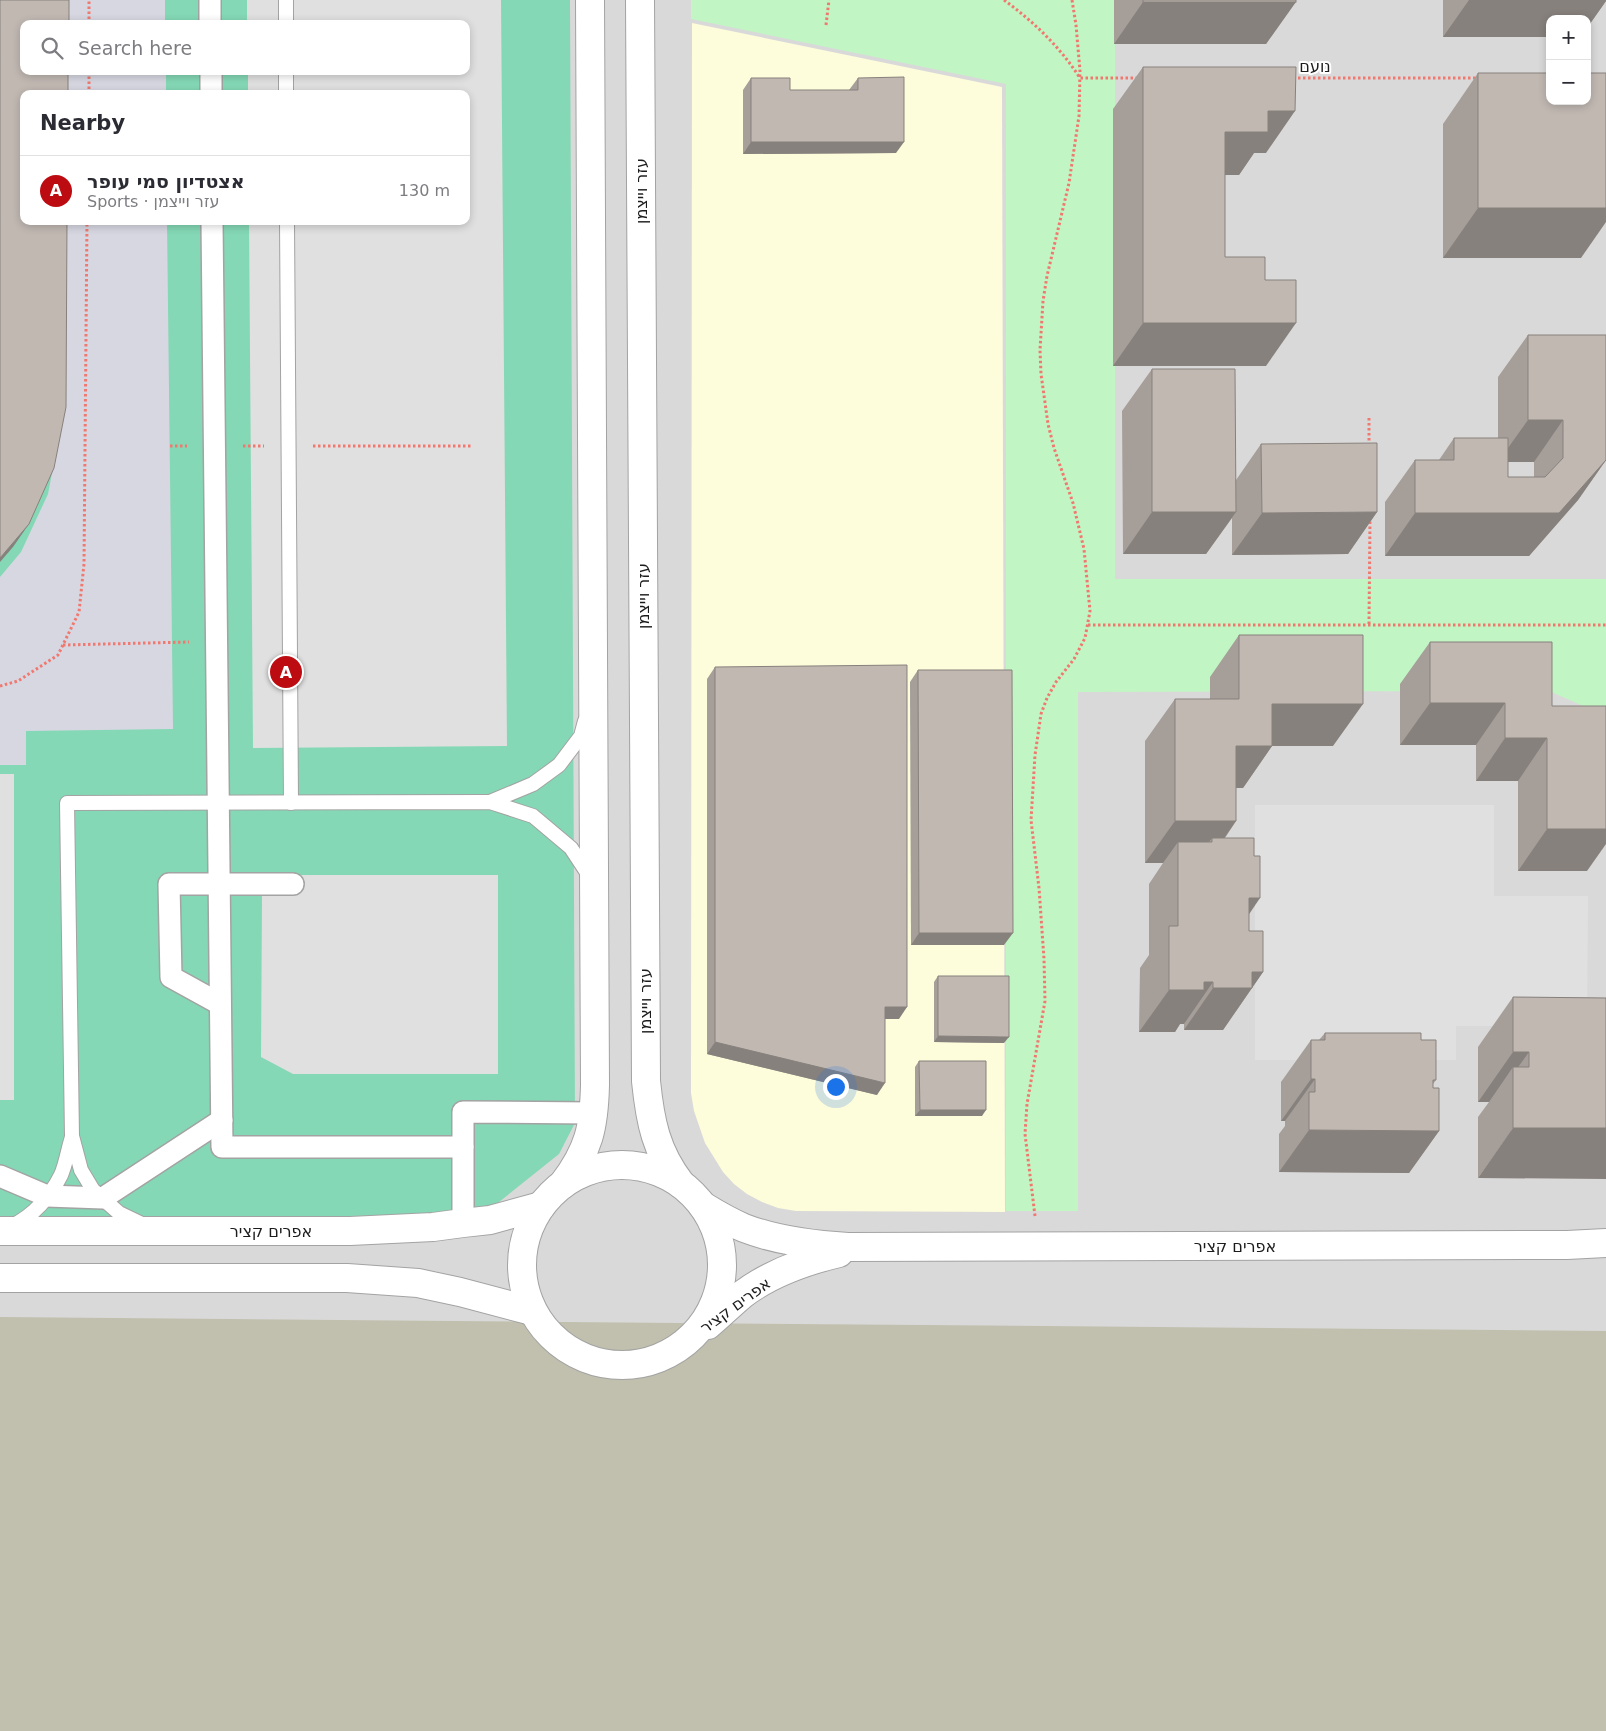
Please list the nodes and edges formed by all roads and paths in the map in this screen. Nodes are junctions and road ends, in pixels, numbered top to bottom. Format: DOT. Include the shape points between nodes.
graph roads {
  1 [pos="89,0"];
  2 [pos="210,0"];
  3 [pos="286,0"];
  4 [pos="590,0"];
  5 [pos="640,0"];
  6 [pos="828,0"];
  7 [pos="1004,0"];
  8 [pos="1072,0"];
  9 [pos="89,20"];
  10 [pos="210,20"];
  11 [pos="286,20"];
  12 [pos="826,25"];
  13 [pos="89,75"];
  14 [pos="211,75"];
  15 [pos="286,75"];
  16 [pos="1080,78"];
  17 [pos="1140,78"];
  18 [pos="1290,78"];
  19 [pos="1480,78"];
  20 [pos="88,90"];
  21 [pos="211,90"];
  22 [pos="286,90"];
  23 [pos="87,225"];
  24 [pos="212,225"];
  25 [pos="287,225"];
  26 [pos="1369,418"];
  27 [pos="170,446"];
  28 [pos="215,446"];
  29 [pos="289,446"];
  30 [pos="472,446"];
  31 [pos="1370,446"];
  32 [pos="1370,512"];
  33 [pos="1369,624"];
  34 [pos="1088,625"];
  35 [pos="1606,625"];
  36 [pos="217,641"];
  37 [pos="63,645"];
  38 [pos="0,686"];
  39 [pos="594,692"];
  40 [pos="490,802"];
  41 [pos="218,803"];
  42 [pos="292,803"];
  43 [pos="219,884"];
  44 [pos="293,884"];
  45 [pos="594,884"];
  46 [pos="220,1004"];
  47 [pos="594,1114"];
  48 [pos="222,1120"];
  49 [pos="72,1136"];
  50 [pos="463,1148"];
  51 [pos="0,1176"];
  52 [pos="563,1184"];
  53 [pos="681,1184"];
  54 [pos="47,1196"];
  55 [pos="103,1198"];
  56 [pos="540,1206"];
  57 [pos="703,1206"];
  58 [pos="463,1223"];
  59 [pos="1,1231"];
  60 [pos="156,1231"];
  61 [pos="1606,1243"];
  62 [pos="1039,1246"];
  63 [pos="864,1247"];
  64 [pos="0,1278"];
  65 [pos="532,1311"];
  66 [pos="692,1336"];
  1 -- 9 [label="path"];
  2 -- 10 [label="street"];
  3 -- 11 [label="lane"];
  4 -- 39 [label="street"];
  5 -- 53 [label="street, עזר וייצמן" via="646,1081 658,1146"];
  6 -- 12 [label="path"];
  7 -- 16 [label="path" via="1050,40"];
  8 -- 16 [label="path"];
  13 -- 20 [label="path"];
  14 -- 21 [label="street"];
  15 -- 22 [label="lane"];
  16 -- 17 [label="path"];
  16 -- 34 [label="path" via="1073,161 1046,276 1040,350 1048,424 1084,549 1090,595"];
  18 -- 19 [label="path, נועם"];
  23 -- 37 [label="path" via="84,564 79,612"];
  24 -- 28 [label="street"];
  25 -- 29 [label="lane"];
  26 -- 31 [label="path"];
  27 -- 28 [label="path"];
  28 -- 29 [label="path"];
  28 -- 36 [label="street"];
  29 -- 30 [label="path"];
  29 -- 42 [label="lane"];
  32 -- 33 [label="path"];
  33 -- 34 [label="path"];
  33 -- 35 [label="path"];
  34 -- 62 [label="path" via="1074,659 1047,698 1041,714 1035,755 1031,820 1039,888 1045,1001 1025,1134"];
  36 -- 37 [label="path"];
  36 -- 41 [label="street"];
  37 -- 38 [label="path" via="58,654 18,681"];
  39 -- 40 [label="lane" via="581,736 559,765 533,784"];
  39 -- 45 [label="street"];
  40 -- 42 [label="lane"];
  40 -- 45 [label="lane" via="533,816 571,848"];
  41 -- 42 [label="lane"];
  41 -- 43 [label="street"];
  41 -- 49 [label="lane" via="67,803"];
  43 -- 44 [label="street"];
  43 -- 46 [label="street"];
  43 -- 46 [label="street" via="169,884 171,977"];
  45 -- 47 [label="street"];
  46 -- 48 [label="street"];
  47 -- 50 [label="street" via="463,1112"];
  47 -- 52 [label="street" via="581,1158"];
  48 -- 50 [label="street" via="222,1148"];
  48 -- 55 [label="street"];
  49 -- 54 [label="lane" via="61,1175"];
  49 -- 55 [label="lane" via="80,1170 93,1190"];
  50 -- 58 [label="street"];
  51 -- 54 [label="street"];
  52 -- 53 [label="street" via="590,1170 622,1165 653,1170"];
  52 -- 56 [label="street"];
  53 -- 57 [label="street"];
  54 -- 55 [label="street"];
  54 -- 59 [label="lane" via="26,1218"];
  55 -- 60 [label="lane" via="119,1213"];
  56 -- 58 [label="street, אפרים קציר" via="490,1220"];
  56 -- 65 [label="street" via="522,1249 522,1282"];
  57 -- 63 [label="street, אפרים קציר" via="770,1237 815,1245"];
  57 -- 66 [label="street" via="721,1249 721,1282 703,1324"];
  58 -- 60 [label="street, אפרים קציר" via="350,1231"];
  59 -- 60 [label="street, אפרים קציר"];
  61 -- 62 [label="street, אפרים קציר"];
  62 -- 63 [label="street, אפרים קציר"];
  63 -- 66 [label="street, אפרים קציר" via="806,1262 774,1276 744,1294"];
  64 -- 65 [label="street" via="347,1278 418,1284"];
  65 -- 66 [label="street" via="550,1336 562,1346 605,1364 638,1364 653,1360 668,1354"];
}
